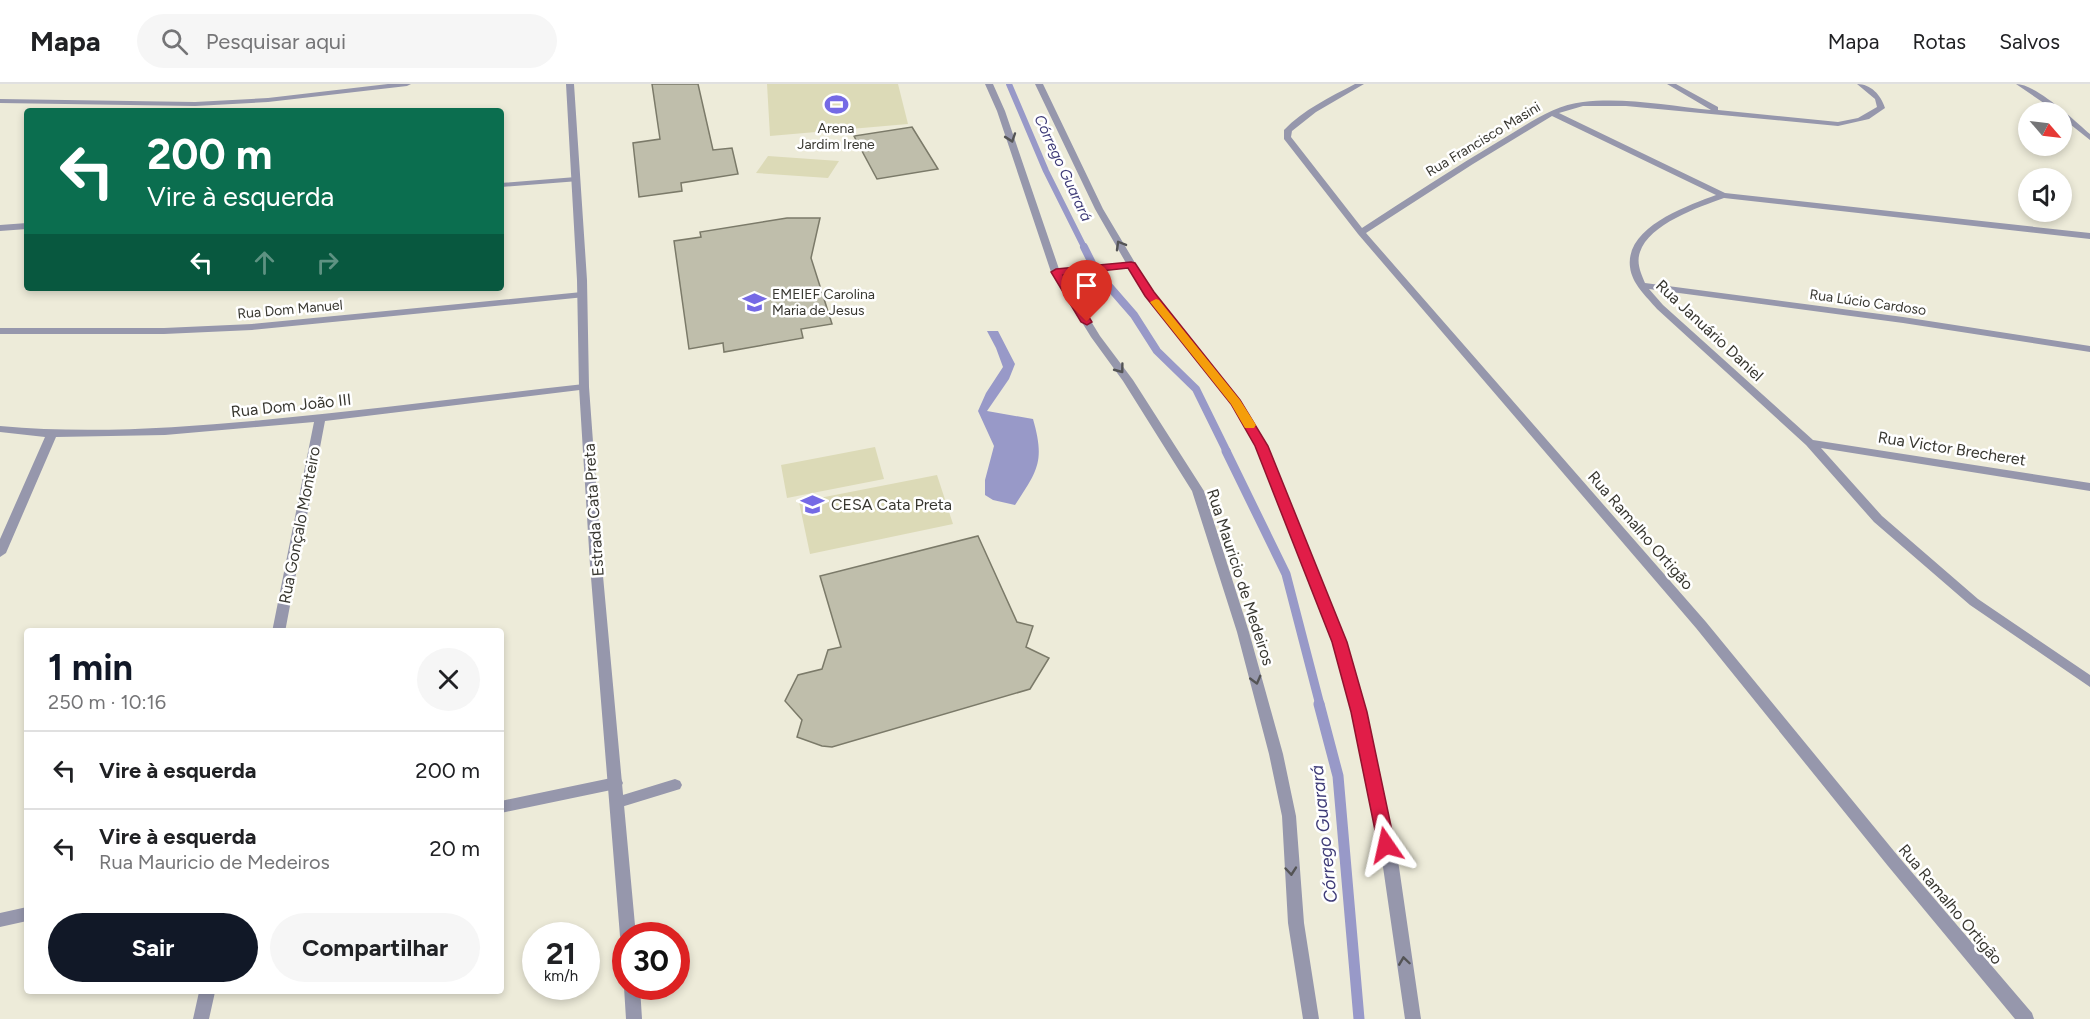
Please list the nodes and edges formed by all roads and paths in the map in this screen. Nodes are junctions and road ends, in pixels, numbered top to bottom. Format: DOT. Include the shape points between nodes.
graph roads {
  1 [pos="407,84"];
  2 [pos="570,84"];
  3 [pos="989,84"];
  4 [pos="1040,84"];
  5 [pos="1360,84"];
  6 [pos="1671,84"];
  7 [pos="1861,84"];
  8 [pos="2020,84"];
  9 [pos="383,85"];
  10 [pos="0,101"];
  11 [pos="2045,102"];
  12 [pos="1719,111"];
  13 [pos="1552,113"];
  14 [pos="2072,122"];
  15 [pos="2090,138"];
  16 [pos="576,179"];
  17 [pos="504,186"];
  18 [pos="1722,195"];
  19 [pos="24,226"];
  20 [pos="0,228"];
  21 [pos="1361,232"];
  22 [pos="2090,236"];
  23 [pos="1131,265"];
  24 [pos="1056,272"];
  25 [pos="1641,285"];
  26 [pos="582,295"];
  27 [pos="0,332"];
  28 [pos="2090,349"];
  29 [pos="584,387"];
  30 [pos="320,418"];
  31 [pos="0,429"];
  32 [pos="52,434"];
  33 [pos="1810,442"];
  34 [pos="2090,487"];
  35 [pos="0,553"];
  36 [pos="279,628"];
  37 [pos="2090,682"];
  38 [pos="616,783"];
  39 [pos="675,785"];
  40 [pos="618,802"];
  41 [pos="504,806"];
  42 [pos="24,915"];
  43 [pos="0,920"];
  44 [pos="627,922"];
  45 [pos="207,994"];
  46 [pos="633,1000"];
  47 [pos="201,1019"];
  48 [pos="634,1019"];
  49 [pos="1311,1019"];
  50 [pos="1413,1019"];
  51 [pos="2026,1019"];
  1 -- 9 [label="street"];
  2 -- 16 [label="street, Estrada Cata Preta"];
  3 -- 24 [label="street, Rua Mauricio de Medeiros, one-way"];
  23 -- 4 [label="street, one-way" via="1099,209"];
  5 -- 21 [label="street, Rua Ramalho Ortigão" via="1298,120 1287,137"];
  6 -- 12 [label="street"];
  7 -- 12 [label="street, Rua Francisco Masini" via="1878,98 1881,108 1859,122 1796,122"];
  8 -- 11 [label="street"];
  9 -- 10 [label="street" via="268,100 195,104"];
  12 -- 13 [label="street, Rua Francisco Masini" via="1601,103"];
  13 -- 18 [label="street"];
  13 -- 21 [label="street, Rua Francisco Masini"];
  14 -- 15 [label="street"];
  16 -- 17 [label="street"];
  16 -- 26 [label="street, Estrada Cata Preta"];
  18 -- 22 [label="street, Rua Januário Daniel"];
  18 -- 25 [label="street, Rua Januário Daniel" via="1675,214 1644,236 1636,248 1634,264"];
  19 -- 20 [label="street"];
  21 -- 51 [label="street, Rua Ramalho Ortigão" via="1701,625"];
  23 -- 24 [label="street"];
  50 -- 23 [label="street, one-way" via="1391,867 1359,712 1339,642 1262,446 1236,402 1149,294"];
  24 -- 49 [label="street, Rua Mauricio de Medeiros, one-way" via="1198,491 1243,632 1276,754 1289,816 1296,923"];
  25 -- 28 [label="street, Rua Lúcio Cardoso"];
  25 -- 33 [label="street, Rua Januário Daniel" via="1660,307"];
  26 -- 27 [label="street, Rua Dom Manuel" via="252,327"];
  26 -- 29 [label="street, Estrada Cata Preta"];
  29 -- 30 [label="street, Rua Dom João III"];
  29 -- 38 [label="street, Estrada Cata Preta"];
  30 -- 32 [label="street, Rua Dom João III" via="165,432"];
  30 -- 36 [label="street, Rua Gonçalo Monteiro"];
  31 -- 32 [label="street, Rua Dom João III"];
  32 -- 35 [label="street"];
  33 -- 34 [label="street, Rua Victor Brecheret"];
  33 -- 37 [label="street, Rua Januário Daniel" via="1878,519 1974,602"];
  38 -- 40 [label="street, Estrada Cata Preta"];
  38 -- 41 [label="street"];
  39 -- 40 [label="street"];
  40 -- 44 [label="street, Estrada Cata Preta"];
  42 -- 43 [label="street"];
  45 -- 47 [label="street"];
  46 -- 48 [label="street"];
}
